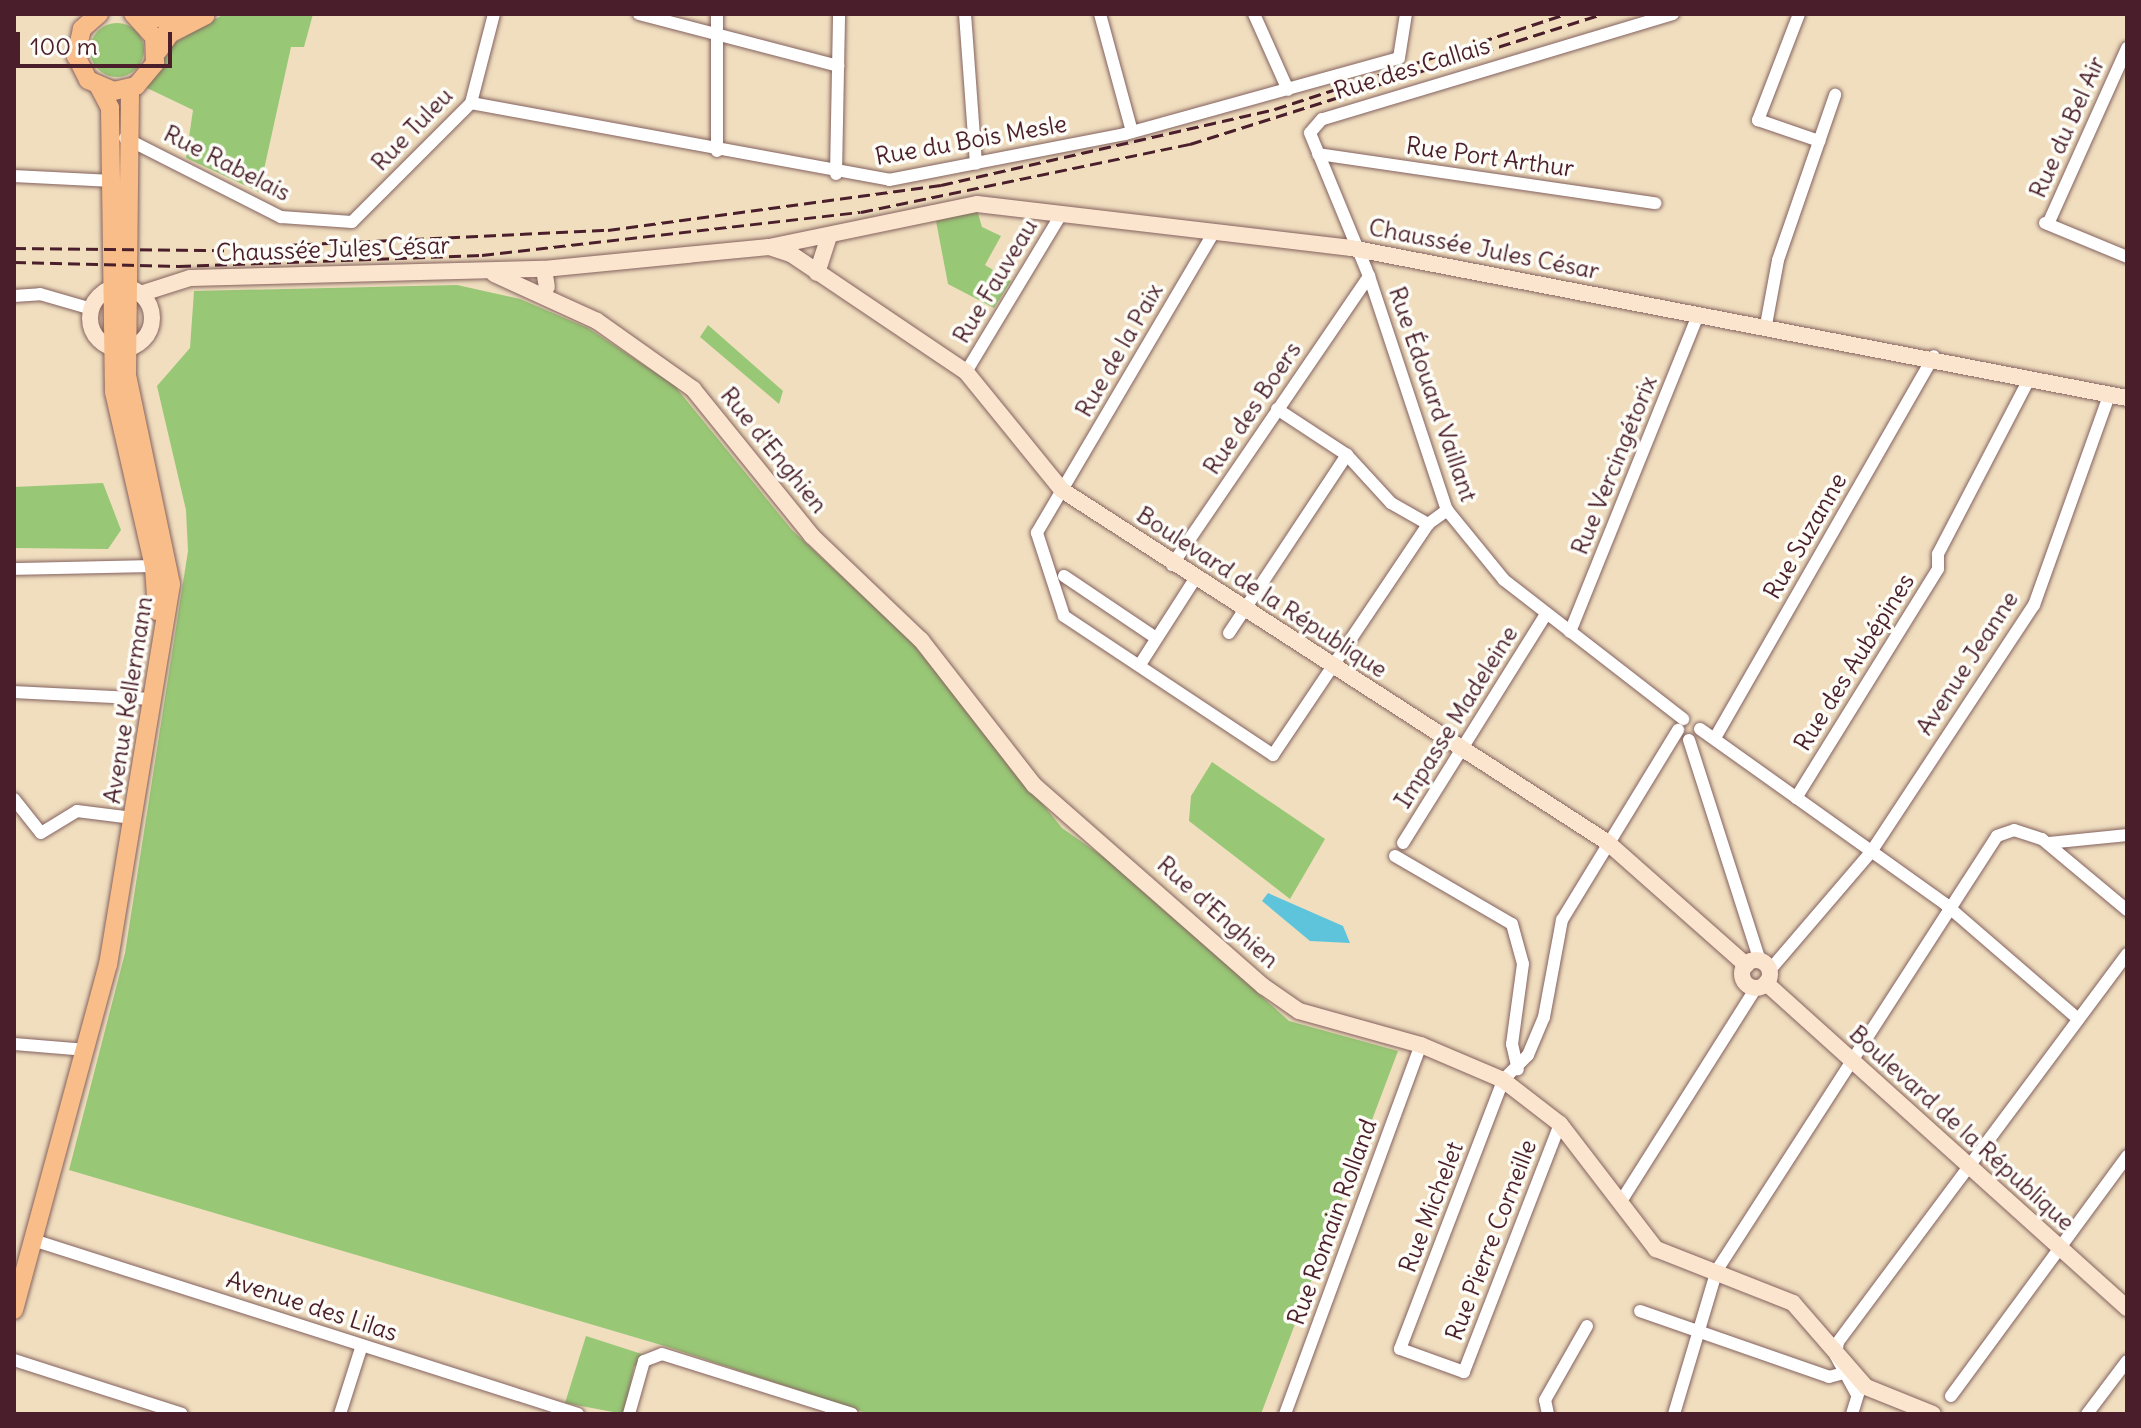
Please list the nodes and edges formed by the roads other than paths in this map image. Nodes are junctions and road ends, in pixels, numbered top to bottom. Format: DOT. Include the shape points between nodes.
graph roads {
  1 [pos="175,14"];
  2 [pos="204,14"];
  3 [pos="494,14"];
  4 [pos="639,14"];
  5 [pos="717,14"];
  6 [pos="839,14"];
  7 [pos="965,14"];
  8 [pos="1100,14"];
  9 [pos="1254,14"];
  10 [pos="1406,14"];
  11 [pos="1673,14"];
  12 [pos="1799,14"];
  13 [pos="96,15"];
  14 [pos="137,16"];
  15 [pos="717,36"];
  16 [pos="2127,48"];
  17 [pos="157,49"];
  18 [pos="838,66"];
  19 [pos="99,87"];
  20 [pos="130,89"];
  21 [pos="1288,90"];
  22 [pos="1835,95"];
  23 [pos="471,103"];
  24 [pos="1132,132"];
  25 [pos="1310,133"];
  26 [pos="124,138"];
  27 [pos="1819,141"];
  28 [pos="717,151"];
  29 [pos="1318,154"];
  30 [pos="976,164"];
  31 [pos="836,174"];
  32 [pos="14,176"];
  33 [pos="112,181"];
  34 [pos="1655,203"];
  35 [pos="1062,213"];
  36 [pos="358,219"];
  37 [pos="1214,232"];
  38 [pos="829,236"];
  39 [pos="769,247"];
  40 [pos="1360,251"];
  41 [pos="2127,257"];
  42 [pos="477,269"];
  43 [pos="817,273"];
  44 [pos="1369,276"];
  45 [pos="190,278"];
  46 [pos="540,284"];
  47 [pos="126,290"];
  48 [pos="14,296"];
  49 [pos="92,309"];
  50 [pos="151,311"];
  51 [pos="1698,315"];
  52 [pos="1766,325"];
  53 [pos="120,348"];
  54 [pos="1934,356"];
  55 [pos="966,372"];
  56 [pos="2030,377"];
  57 [pos="2109,395"];
  58 [pos="2127,398"];
  59 [pos="1277,409"];
  60 [pos="1347,455"];
  61 [pos="1062,490"];
  62 [pos="1447,510"];
  63 [pos="1428,524"];
  64 [pos="1172,565"];
  65 [pos="162,566"];
  66 [pos="14,569"];
  67 [pos="1064,576"];
  68 [pos="1195,579"];
  69 [pos="1245,611"];
  70 [pos="1546,614"];
  71 [pos="1570,632"];
  72 [pos="1229,633"];
  73 [pos="1156,638"];
  74 [pos="1141,663"];
  75 [pos="1335,667"];
  76 [pos="14,692"];
  77 [pos="148,698"];
  78 [pos="1681,724"];
  79 [pos="1700,729"];
  80 [pos="1715,738"];
  81 [pos="1689,740"];
  82 [pos="1463,749"];
  83 [pos="1796,798"];
  84 [pos="14,799"];
  85 [pos="129,819"];
  86 [pos="2127,835"];
  87 [pos="1607,842"];
  88 [pos="1403,843"];
  89 [pos="2048,843"];
  90 [pos="1871,852"];
  91 [pos="1395,856"];
  92 [pos="1949,909"];
  93 [pos="2127,910"];
  94 [pos="2127,954"];
  95 [pos="1760,974"];
  96 [pos="2078,1019"];
  97 [pos="14,1044"];
  98 [pos="1421,1045"];
  99 [pos="83,1049"];
  100 [pos="1853,1063"];
  101 [pos="1518,1069"];
  102 [pos="1503,1080"];
  103 [pos="1560,1124"];
  104 [pos="2127,1156"];
  105 [pos="1969,1166"];
  106 [pos="1620,1203"];
  107 [pos="33,1240"];
  108 [pos="2060,1246"];
  109 [pos="1714,1276"];
  110 [pos="14,1287"];
  111 [pos="2127,1308"];
  112 [pos="14,1310"];
  113 [pos="1640,1311"];
  114 [pos="1587,1326"];
  115 [pos="1820,1328"];
  116 [pos="1696,1331"];
  117 [pos="1844,1334"];
  118 [pos="362,1345"];
  119 [pos="1836,1356"];
  120 [pos="14,1360"];
  121 [pos="2127,1361"];
  122 [pos="1464,1372"];
  123 [pos="1853,1379"];
  124 [pos="1951,1396"];
  125 [pos="182,1414"];
  126 [pos="340,1414"];
  127 [pos="578,1414"];
  128 [pos="629,1414"];
  129 [pos="852,1414"];
  130 [pos="1285,1414"];
  131 [pos="1548,1414"];
  132 [pos="1674,1414"];
  133 [pos="1852,1414"];
  134 [pos="1933,1414"];
  135 [pos="2087,1414"];
  1 -- 14 [label="highway"];
  2 -- 17 [label="highway" via="169,32"];
  3 -- 23 [label="street, Rue Tuleu"];
  4 -- 15 [label="street"];
  5 -- 15 [label="street"];
  6 -- 18 [label="street"];
  7 -- 30 [label="street"];
  8 -- 24 [label="street"];
  9 -- 21 [label="street"];
  10 -- 21 [label="street, Rue du Bois Mesle" via="1399,58"];
  11 -- 25 [label="street, Rue des Callais" via="1322,119"];
  12 -- 27 [label="street" via="1758,120"];
  13 -- 19 [label="main road, Avenue Kellermann" via="79,36 76,56"];
  14 -- 17 [label="main road"];
  15 -- 18 [label="street"];
  15 -- 28 [label="street"];
  16 -- 41 [label="street, Rue du Bel Air" via="2047,223"];
  17 -- 20 [label="main road" via="148,76"];
  18 -- 31 [label="street"];
  19 -- 20 [label="main road"];
  19 -- 33 [label="main road, Avenue Kellermann" via="110,108"];
  20 -- 26 [label="main road, Avenue Kellermann"];
  21 -- 24 [label="street, Rue du Bois Mesle"];
  22 -- 27 [label="street"];
  23 -- 28 [label="street, Rue du Bois Mesle"];
  23 -- 36 [label="street, Rue Tuleu"];
  24 -- 30 [label="street, Rue du Bois Mesle"];
  25 -- 29 [label="street, Rue Édouard Vaillant"];
  26 -- 36 [label="street, Rue Rabelais" via="290,220"];
  26 -- 47 [label="main road, Avenue Kellermann"];
  27 -- 52 [label="street" via="1778,260"];
  28 -- 31 [label="street, Rue du Bois Mesle"];
  29 -- 34 [label="street, Rue Port Arthur"];
  29 -- 40 [label="street, Rue Édouard Vaillant"];
  30 -- 31 [label="street, Rue du Bois Mesle" via="889,180"];
  32 -- 33 [label="street"];
  33 -- 47 [label="main road, Avenue Kellermann"];
  35 -- 37 [label="street, Chaussée Jules César"];
  35 -- 38 [label="street, Chaussée Jules César" via="977,204"];
  35 -- 55 [label="street, Rue Fauveau"];
  37 -- 40 [label="street, Chaussée Jules César"];
  37 -- 61 [label="street, Rue de la Paix"];
  38 -- 39 [label="street, Chaussée Jules César"];
  38 -- 43 [label="street"];
  39 -- 43 [label="street, Boulevard de la République"];
  39 -- 46 [label="street, Chaussée Jules César" via="562,266"];
  40 -- 44 [label="street, Rue Édouard Vaillant"];
  40 -- 51 [label="street, Chaussée Jules César"];
  42 -- 45 [label="street, Chaussée Jules César"];
  42 -- 46 [label="street, Chaussée Jules César"];
  42 -- 46 [label="street, Chaussée Jules César" via="526,269"];
  43 -- 55 [label="street, Boulevard de la République"];
  44 -- 59 [label="street, Rue des Boers"];
  44 -- 62 [label="street, Rue Édouard Vaillant"];
  45 -- 47 [label="street, Chaussée Jules César"];
  45 -- 50 [label="street, Chaussée Jules César"];
  46 -- 98 [label="street, Rue d'Enghien" via="559,304 624,337 693,389 812,536 921,640 1034,785 1263,986 1299,1011"];
  47 -- 49 [label="street"];
  47 -- 50 [label="street"];
  47 -- 53 [label="main road, Avenue Kellermann"];
  48 -- 49 [label="street" via="40,294"];
  49 -- 53 [label="street" via="92,330"];
  50 -- 53 [label="street" via="146,336"];
  51 -- 52 [label="street, Chaussée Jules César"];
  51 -- 71 [label="street, Rue Vercingétorix"];
  52 -- 54 [label="street, Chaussée Jules César"];
  53 -- 65 [label="main road, Avenue Kellermann"];
  54 -- 56 [label="street, Chaussée Jules César"];
  54 -- 80 [label="street, Rue Suzanne"];
  55 -- 61 [label="street, Boulevard de la République"];
  56 -- 57 [label="street, Chaussée Jules César"];
  56 -- 83 [label="street, Rue des Aubépines" via="1938,554 1938,569"];
  57 -- 58 [label="street, Chaussée Jules César"];
  57 -- 90 [label="street, Avenue Jeanne" via="2034,605"];
  59 -- 60 [label="street"];
  59 -- 64 [label="street, Rue des Boers"];
  60 -- 63 [label="street" via="1391,503"];
  60 -- 69 [label="street"];
  61 -- 64 [label="street, Boulevard de la République"];
  61 -- 74 [label="street, Rue de la Paix" via="1037,533 1055,600 1064,616"];
  62 -- 63 [label="street"];
  62 -- 70 [label="street, Rue Édouard Vaillant" via="1504,580"];
  63 -- 75 [label="street"];
  64 -- 68 [label="street, Boulevard de la République"];
  65 -- 66 [label="street"];
  65 -- 77 [label="main road, Avenue Kellermann"];
  67 -- 73 [label="street"];
  68 -- 69 [label="street, Boulevard de la République"];
  68 -- 73 [label="street"];
  69 -- 72 [label="street"];
  69 -- 75 [label="street, Boulevard de la République"];
  70 -- 71 [label="street, Rue Édouard Vaillant"];
  70 -- 82 [label="street, Impasse Madeleine"];
  71 -- 78 [label="street, Rue Édouard Vaillant"];
  73 -- 74 [label="street"];
  74 -- 75 [label="street, Rue de la Paix" via="1273,755"];
  75 -- 82 [label="street, Boulevard de la République"];
  76 -- 77 [label="street"];
  77 -- 85 [label="main road, Avenue Kellermann"];
  78 -- 79 [label="street" via="1696,720"];
  78 -- 81 [label="street"];
  78 -- 87 [label="street"];
  79 -- 80 [label="street"];
  79 -- 81 [label="street"];
  80 -- 83 [label="street"];
  81 -- 95 [label="street"];
  82 -- 87 [label="street, Boulevard de la République"];
  82 -- 88 [label="street, Impasse Madeleine"];
  83 -- 90 [label="street"];
  84 -- 85 [label="street" via="41,833 77,811"];
  85 -- 99 [label="main road, Avenue Kellermann"];
  86 -- 89 [label="street"];
  87 -- 95 [label="street, Boulevard de la République"];
  87 -- 101 [label="street" via="1562,920 1553,986"];
  89 -- 92 [label="street" via="2025,832 1997,836"];
  89 -- 93 [label="street"];
  90 -- 92 [label="street"];
  90 -- 95 [label="street, Avenue Jeanne"];
  91 -- 101 [label="street" via="1512,924 1523,964 1512,1044"];
  92 -- 96 [label="street"];
  92 -- 100 [label="street"];
  94 -- 96 [label="street"];
  95 -- 100 [label="street, Boulevard de la République"];
  95 -- 106 [label="street, Avenue Jeanne"];
  96 -- 105 [label="street"];
  97 -- 99 [label="street"];
  98 -- 102 [label="street, Rue d'Enghien"];
  98 -- 130 [label="street, Rue Romain Rolland"];
  99 -- 107 [label="main road, Avenue Kellermann"];
  99 -- 110 [label="main road, Avenue Kellermann"];
  100 -- 105 [label="street, Boulevard de la République"];
  100 -- 109 [label="street"];
  101 -- 102 [label="street"];
  102 -- 103 [label="street, Rue d'Enghien"];
  102 -- 122 [label="street, Rue Michelet" via="1400,1349"];
  103 -- 106 [label="street, Rue d'Enghien"];
  103 -- 122 [label="street, Rue Pierre Corneille"];
  104 -- 108 [label="street"];
  105 -- 108 [label="street, Boulevard de la République"];
  105 -- 117 [label="street"];
  106 -- 109 [label="street, Rue d'Enghien" via="1656,1249"];
  107 -- 112 [label="main road, Avenue Kellermann"];
  107 -- 118 [label="street, Avenue des Lilas"];
  108 -- 111 [label="street, Boulevard de la République"];
  108 -- 124 [label="street"];
  109 -- 115 [label="street, Rue d'Enghien" via="1793,1303"];
  109 -- 116 [label="street"];
  113 -- 116 [label="street"];
  114 -- 131 [label="street" via="1545,1400"];
  115 -- 117 [label="street"];
  115 -- 119 [label="street, Rue d'Enghien"];
  116 -- 123 [label="street" via="1829,1377"];
  116 -- 132 [label="street"];
  117 -- 119 [label="street"];
  118 -- 126 [label="street"];
  118 -- 127 [label="street, Avenue des Lilas"];
  119 -- 123 [label="street, Rue d'Enghien"];
  120 -- 125 [label="street"];
  121 -- 135 [label="street"];
  123 -- 133 [label="street"];
  123 -- 134 [label="street, Rue d'Enghien"];
  128 -- 129 [label="street" via="644,1361 662,1354"];
}
